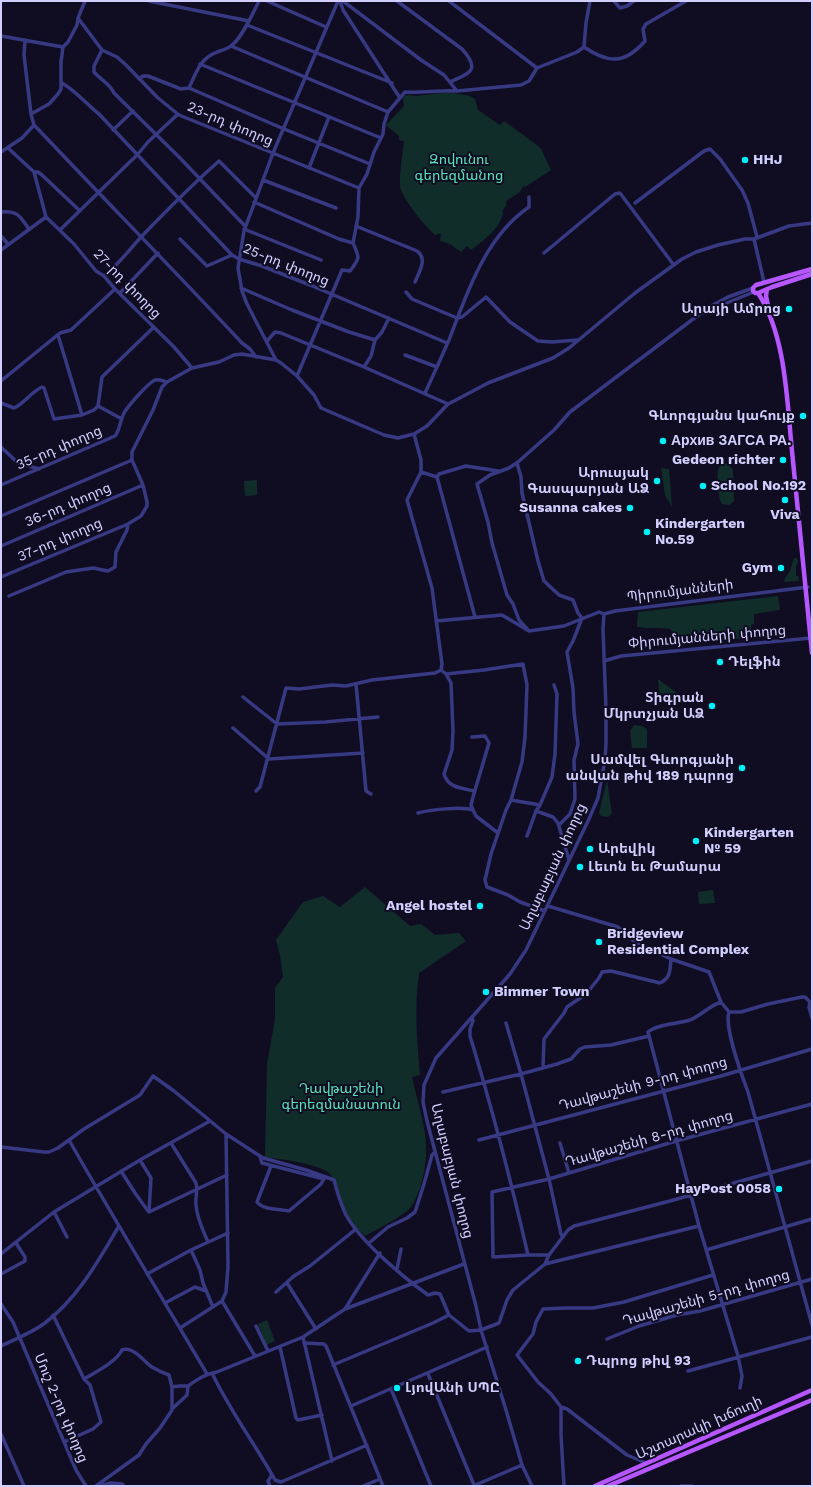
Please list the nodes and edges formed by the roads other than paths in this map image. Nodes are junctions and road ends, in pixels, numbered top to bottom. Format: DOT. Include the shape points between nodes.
graph roads {
  1 [pos="85,1"];
  2 [pos="148,1"];
  3 [pos="259,1"];
  4 [pos="267,1"];
  5 [pos="340,1"];
  6 [pos="397,1"];
  7 [pos="448,1"];
  8 [pos="590,1"];
  9 [pos="614,1"];
  10 [pos="634,1"];
  11 [pos="686,1"];
  12 [pos="78,18"];
  13 [pos="249,20"];
  14 [pos="246,25"];
  15 [pos="326,27"];
  16 [pos="1,36"];
  17 [pos="25,40"];
  18 [pos="231,46"];
  19 [pos="63,47"];
  20 [pos="584,47"];
  21 [pos="102,50"];
  22 [pos="315,53"];
  23 [pos="200,64"];
  24 [pos="536,68"];
  25 [pos="305,78"];
  26 [pos="139,79"];
  27 [pos="450,82"];
  28 [pos="62,83"];
  29 [pos="392,83"];
  30 [pos="189,88"];
  31 [pos="457,91"];
  32 [pos="400,98"];
  33 [pos="294,104"];
  34 [pos="133,112"];
  35 [pos="388,112"];
  36 [pos="31,114"];
  37 [pos="178,114"];
  38 [pos="329,118"];
  39 [pos="34,125"];
  40 [pos="284,129"];
  41 [pos="114,130"];
  42 [pos="157,135"];
  43 [pos="381,138"];
  44 [pos="318,142"];
  45 [pos="8,148"];
  46 [pos="1,152"];
  47 [pos="138,154"];
  48 [pos="273,154"];
  49 [pos="370,164"];
  50 [pos="309,168"];
  51 [pos="34,172"];
  52 [pos="200,178"];
  53 [pos="263,180"];
  54 [pos="359,188"];
  55 [pos="98,193"];
  56 [pos="529,197"];
  57 [pos="180,198"];
  58 [pos="256,198"];
  59 [pos="254,202"];
  60 [pos="634,203"];
  61 [pos="336,208"];
  62 [pos="80,211"];
  63 [pos="1,212"];
  64 [pos="46,217"];
  65 [pos="812,224"];
  66 [pos="356,226"];
  67 [pos="245,227"];
  68 [pos="29,229"];
  69 [pos="60,230"];
  70 [pos="1,236"];
  71 [pos="142,236"];
  72 [pos="756,238"];
  73 [pos="180,239"];
  74 [pos="353,243"];
  75 [pos="8,244"];
  76 [pos="1,250"];
  77 [pos="158,253"];
  78 [pos="544,253"];
  79 [pos="232,255"];
  80 [pos="239,259"];
  81 [pos="321,260"];
  82 [pos="674,264"];
  83 [pos="812,269"];
  84 [pos="812,274"];
  85 [pos="104,276"];
  86 [pos="415,282"];
  87 [pos="767,282"];
  88 [pos="242,288"];
  89 [pos="770,288"];
  90 [pos="115,289"];
  91 [pos="755,291"];
  92 [pos="406,292"];
  93 [pos="120,293"];
  94 [pos="332,295"];
  95 [pos="389,318"];
  96 [pos="457,318"];
  97 [pos="321,320"];
  98 [pos="154,327"];
  99 [pos="58,335"];
  100 [pos="375,340"];
  101 [pos="578,340"];
  102 [pos="266,341"];
  103 [pos="447,344"];
  104 [pos="310,345"];
  105 [pos="405,355"];
  106 [pos="256,357"];
  107 [pos="276,360"];
  108 [pos="364,367"];
  109 [pos="437,367"];
  110 [pos="192,368"];
  111 [pos="297,376"];
  112 [pos="1,381"];
  113 [pos="167,382"];
  114 [pos="425,393"];
  115 [pos="1,403"];
  116 [pos="448,404"];
  117 [pos="98,406"];
  118 [pos="82,415"];
  119 [pos="122,419"];
  120 [pos="414,434"];
  121 [pos="1,447"];
  122 [pos="132,460"];
  123 [pos="517,463"];
  124 [pos="39,469"];
  125 [pos="499,471"];
  126 [pos="421,472"];
  127 [pos="437,477"];
  128 [pos="1,485"];
  129 [pos="143,485"];
  130 [pos="1,516"];
  131 [pos="128,524"];
  132 [pos="1,546"];
  133 [pos="1,577"];
  134 [pos="807,587"];
  135 [pos="9,596"];
  136 [pos="604,614"];
  137 [pos="475,617"];
  138 [pos="582,618"];
  139 [pos="436,622"];
  140 [pos="529,631"];
  141 [pos="811,637"];
  142 [pos="812,653"];
  143 [pos="604,661"];
  144 [pos="441,670"];
  145 [pos="446,674"];
  146 [pos="356,684"];
  147 [pos="554,685"];
  148 [pos="243,697"];
  149 [pos="378,717"];
  150 [pos="359,718"];
  151 [pos="277,724"];
  152 [pos="233,728"];
  153 [pos="472,737"];
  154 [pos="363,753"];
  155 [pos="269,759"];
  156 [pos="256,791"];
  157 [pos="474,791"];
  158 [pos="371,794"];
  159 [pos="511,800"];
  160 [pos="540,805"];
  161 [pos="473,810"];
  162 [pos="536,811"];
  163 [pos="418,814"];
  164 [pos="559,825"];
  165 [pos="498,833"];
  166 [pos="527,836"];
  167 [pos="569,860"];
  168 [pos="548,906"];
  169 [pos="545,911"];
  170 [pos="671,959"];
  171 [pos="720,1002"];
  172 [pos="811,1002"];
  173 [pos="729,1012"];
  174 [pos="472,1017"];
  175 [pos="812,1018"];
  176 [pos="506,1023"];
  177 [pos="649,1036"];
  178 [pos="812,1049"];
  179 [pos="543,1068"];
  180 [pos="740,1069"];
  181 [pos="521,1074"];
  182 [pos="484,1083"];
  183 [pos="662,1090"];
  184 [pos="443,1092"];
  185 [pos="812,1104"];
  186 [pos="756,1120"];
  187 [pos="210,1121"];
  188 [pos="534,1126"];
  189 [pos="226,1134"];
  190 [pos="498,1135"];
  191 [pos="69,1140"];
  192 [pos="479,1140"];
  193 [pos="676,1141"];
  194 [pos="171,1143"];
  195 [pos="560,1143"];
  196 [pos="1,1147"];
  197 [pos="435,1152"];
  198 [pos="259,1156"];
  199 [pos="140,1160"];
  200 [pos="812,1161"];
  201 [pos="271,1166"];
  202 [pos="122,1171"];
  203 [pos="569,1173"];
  204 [pos="770,1173"];
  205 [pos="227,1174"];
  206 [pos="325,1178"];
  207 [pos="549,1179"];
  208 [pos="96,1186"];
  209 [pos="512,1188"];
  210 [pos="197,1189"];
  211 [pos="691,1195"];
  212 [pos="54,1212"];
  213 [pos="149,1212"];
  214 [pos="812,1219"];
  215 [pos="119,1226"];
  216 [pos="699,1226"];
  217 [pos="785,1226"];
  218 [pos="356,1229"];
  219 [pos="228,1233"];
  220 [pos="67,1236"];
  221 [pos="563,1237"];
  222 [pos="208,1242"];
  223 [pos="16,1243"];
  224 [pos="369,1243"];
  225 [pos="401,1249"];
  226 [pos="192,1250"];
  227 [pos="706,1250"];
  228 [pos="380,1253"];
  229 [pos="1,1254"];
  230 [pos="528,1255"];
  231 [pos="549,1255"];
  232 [pos="464,1264"];
  233 [pos="545,1264"];
  234 [pos="396,1270"];
  235 [pos="1,1274"];
  236 [pos="147,1274"];
  237 [pos="713,1275"];
  238 [pos="812,1279"];
  239 [pos="801,1282"];
  240 [pos="287,1283"];
  241 [pos="412,1283"];
  242 [pos="206,1291"];
  243 [pos="276,1292"];
  244 [pos="222,1301"];
  245 [pos="165,1303"];
  246 [pos="1,1304"];
  247 [pos="722,1304"];
  248 [pos="214,1307"];
  249 [pos="346,1309"];
  250 [pos="53,1315"];
  251 [pos="449,1315"];
  252 [pos="256,1326"];
  253 [pos="812,1326"];
  254 [pos="180,1328"];
  255 [pos="316,1328"];
  256 [pos="481,1330"];
  257 [pos="19,1337"];
  258 [pos="303,1337"];
  259 [pos="812,1337"];
  260 [pos="607,1339"];
  261 [pos="304,1343"];
  262 [pos="1,1346"];
  263 [pos="280,1347"];
  264 [pos="487,1347"];
  265 [pos="268,1351"];
  266 [pos="255,1356"];
  267 [pos="738,1356"];
  268 [pos="333,1365"];
  269 [pos="688,1371"];
  270 [pos="212,1373"];
  271 [pos="208,1374"];
  272 [pos="428,1374"];
  273 [pos="84,1379"];
  274 [pos="188,1386"];
  275 [pos="172,1387"];
  276 [pos="740,1388"];
  277 [pos="391,1389"];
  278 [pos="812,1390"];
  279 [pos="812,1401"];
  280 [pos="351,1406"];
  281 [pos="561,1407"];
  282 [pos="172,1410"];
  283 [pos="322,1415"];
  284 [pos="741,1422"];
  285 [pos="744,1428"];
  286 [pos="1,1434"];
  287 [pos="64,1442"];
  288 [pos="367,1445"];
  289 [pos="332,1461"];
  290 [pos="646,1463"];
  291 [pos="522,1465"];
  292 [pos="272,1475"];
  293 [pos="380,1479"];
  294 [pos="621,1483"];
  295 [pos="24,1486"];
  296 [pos="86,1486"];
  297 [pos="98,1486"];
  298 [pos="124,1486"];
  299 [pos="270,1486"];
  300 [pos="363,1486"];
  301 [pos="383,1486"];
  302 [pos="431,1486"];
  303 [pos="474,1486"];
  304 [pos="532,1486"];
  305 [pos="564,1486"];
  306 [pos="595,1486"];
  307 [pos="608,1486"];
  308 [pos="681,1486"];
  309 [pos="692,1486"];
  1 -- 12 [label="street"];
  2 -- 13 [label="street"];
  3 -- 13 [label="street"];
  4 -- 15 [label="street"];
  5 -- 15 [label="street"];
  5 -- 27 [label="street" via="444,75"];
  5 -- 29 [label="street" via="343,10"];
  6 -- 27 [label="street" via="457,46 470,59 470,71"];
  7 -- 24 [label="street"];
  8 -- 20 [label="street"];
  9 -- 10 [label="street" via="622,8"];
  11 -- 20 [label="street" via="646,24 643,29 645,41 636,52 626,58 600,56"];
  12 -- 19 [label="street" via="77,25"];
  12 -- 21 [label="street, 23-րդ փողոց"];
  13 -- 14 [label="street"];
  14 -- 18 [label="street"];
  14 -- 22 [label="street"];
  15 -- 22 [label="street"];
  16 -- 17 [label="street"];
  17 -- 19 [label="street"];
  17 -- 36 [label="street" via="24,55"];
  18 -- 23 [label="street" via="211,55"];
  18 -- 25 [label="street"];
  19 -- 28 [label="street"];
  20 -- 24 [label="street" via="578,52"];
  21 -- 26 [label="street, 23-րդ փողոց" via="117,57"];
  21 -- 34 [label="street" via="94,66 94,72 109,84 114,93"];
  22 -- 25 [label="street"];
  22 -- 29 [label="street"];
  23 -- 30 [label="street"];
  23 -- 33 [label="street"];
  24 -- 31 [label="street" via="529,81 521,85"];
  25 -- 33 [label="street"];
  25 -- 35 [label="street"];
  26 -- 30 [label="street" via="143,76 181,89"];
  26 -- 37 [label="street, 23-րդ փողոց"];
  27 -- 31 [label="street"];
  28 -- 36 [label="street" via="58,94 49,104"];
  28 -- 41 [label="street, 25-րդ փողոց" via="79,94"];
  29 -- 32 [label="street"];
  30 -- 40 [label="street"];
  31 -- 32 [label="street" via="405,92"];
  32 -- 35 [label="street"];
  33 -- 38 [label="street"];
  33 -- 40 [label="street"];
  34 -- 41 [label="street"];
  34 -- 42 [label="street"];
  35 -- 43 [label="street"];
  36 -- 39 [label="street"];
  37 -- 42 [label="street"];
  37 -- 48 [label="street, 23-րդ փողոց"];
  38 -- 43 [label="street"];
  38 -- 44 [label="street"];
  39 -- 45 [label="street"];
  39 -- 55 [label="street"];
  40 -- 44 [label="street"];
  40 -- 48 [label="street"];
  41 -- 47 [label="street, 25-րդ փողոց"];
  42 -- 47 [label="street"];
  42 -- 52 [label="street"];
  43 -- 49 [label="street"];
  44 -- 49 [label="street"];
  44 -- 50 [label="street"];
  45 -- 46 [label="street"];
  45 -- 51 [label="street"];
  47 -- 55 [label="street"];
  47 -- 57 [label="street, 25-րդ փողոց"];
  48 -- 50 [label="street, 23-րդ փողոց"];
  48 -- 53 [label="street"];
  49 -- 54 [label="street"];
  50 -- 54 [label="street, 23-րդ փողոց"];
  51 -- 62 [label="street" via="42,175"];
  51 -- 64 [label="street"];
  52 -- 57 [label="street"];
  52 -- 58 [label="street" via="219,161"];
  52 -- 67 [label="street"];
  53 -- 58 [label="street"];
  53 -- 61 [label="street"];
  54 -- 66 [label="street"];
  55 -- 62 [label="street"];
  55 -- 71 [label="street"];
  56 -- 96 [label="street" via="529,207 517,215 488,250"];
  57 -- 71 [label="street"];
  57 -- 79 [label="street, 25-րդ փողոց"];
  58 -- 59 [label="street"];
  59 -- 67 [label="street"];
  59 -- 74 [label="street"];
  60 -- 72 [label="street" via="710,149 742,190"];
  62 -- 69 [label="street"];
  63 -- 68 [label="street" via="17,213"];
  64 -- 68 [label="street"];
  64 -- 69 [label="street, 27-րդ փողոց"];
  65 -- 72 [label="street" via="789,226"];
  66 -- 74 [label="street"];
  66 -- 86 [label="street" via="420,253 422,266"];
  67 -- 80 [label="street"];
  67 -- 81 [label="street"];
  68 -- 75 [label="street"];
  69 -- 85 [label="street, 27-րդ փողոց" via="96,271"];
  70 -- 75 [label="street"];
  71 -- 77 [label="street"];
  71 -- 85 [label="street" via="115,268"];
  72 -- 82 [label="street" via="718,245 696,252"];
  72 -- 87 [label="street"];
  73 -- 79 [label="street" via="207,266"];
  74 -- 94 [label="street" via="358,259 350,271 342,270"];
  75 -- 76 [label="street"];
  77 -- 93 [label="street"];
  77 -- 106 [label="street"];
  78 -- 82 [label="street" via="593,211 620,193"];
  79 -- 80 [label="street, 25-րդ փողոց"];
  80 -- 88 [label="street"];
  80 -- 94 [label="street, 25-րդ փողոց"];
  82 -- 101 [label="street"];
  83 -- 87 [label="main road"];
  84 -- 89 [label="main road"];
  85 -- 90 [label="street, 27-րդ փողոց"];
  87 -- 89 [label="main road"];
  87 -- 91 [label="main road" via="756,285"];
  88 -- 97 [label="street"];
  88 -- 102 [label="street" via="247,304"];
  89 -- 91 [label="main road"];
  89 -- 134 [label="main road" via="767,302 787,372"];
  90 -- 93 [label="street, 27-րդ փողոց"];
  90 -- 99 [label="street" via="72,330"];
  91 -- 123 [label="street" via="728,297 676,330 570,412"];
  91 -- 134 [label="main road" via="768,312 784,372"];
  92 -- 96 [label="street" via="412,299"];
  93 -- 98 [label="street, 27-րդ փողոց"];
  94 -- 95 [label="street, 25-րդ փողոց"];
  94 -- 97 [label="street"];
  95 -- 100 [label="street"];
  95 -- 103 [label="street, 25-րդ փողոց"];
  96 -- 101 [label="street" via="462,317 486,297 510,322 538,341"];
  96 -- 103 [label="street"];
  97 -- 100 [label="street"];
  97 -- 104 [label="street"];
  98 -- 110 [label="street, 27-րդ փողոց"];
  98 -- 117 [label="street" via="102,377"];
  99 -- 112 [label="street"];
  99 -- 118 [label="street"];
  100 -- 108 [label="street" via="371,356"];
  101 -- 116 [label="street" via="553,358 488,383"];
  102 -- 104 [label="street" via="275,332"];
  102 -- 107 [label="street"];
  103 -- 109 [label="street"];
  104 -- 108 [label="street"];
  104 -- 111 [label="street"];
  105 -- 109 [label="street"];
  106 -- 107 [label="street"];
  106 -- 110 [label="street" via="234,355 219,362"];
  107 -- 111 [label="street"];
  108 -- 114 [label="street"];
  109 -- 114 [label="street"];
  110 -- 113 [label="street"];
  111 -- 120 [label="street" via="321,408 384,435 398,438"];
  113 -- 119 [label="street, 35-րդ փողոց" via="157,380 151,383 129,405"];
  113 -- 122 [label="street" via="162,387 134,445"];
  114 -- 116 [label="street"];
  115 -- 118 [label="street" via="14,408 42,387 54,419"];
  116 -- 120 [label="street" via="427,426"];
  117 -- 118 [label="street"];
  117 -- 119 [label="street"];
  119 -- 124 [label="street, 35-րդ փողոց" via="115,436"];
  120 -- 126 [label="street" via="421,460"];
  121 -- 124 [label="street" via="18,463"];
  122 -- 129 [label="street, 37-րդ փողոց"];
  122 -- 130 [label="street"];
  123 -- 125 [label="street"];
  123 -- 138 [label="street" via="544,581 559,595 573,600"];
  124 -- 128 [label="street, 35-րդ փողոց"];
  125 -- 127 [label="street" via="466,466 439,474"];
  125 -- 140 [label="street" via="477,484 507,595 519,620"];
  126 -- 127 [label="street"];
  126 -- 139 [label="street" via="407,500 432,588"];
  127 -- 137 [label="street"];
  129 -- 131 [label="street, 37-րդ փողոց" via="147,506 141,516"];
  129 -- 132 [label="street, 36-րդ փողոց"];
  131 -- 133 [label="street, 37-րդ փողոց"];
  131 -- 135 [label="street" via="116,552 115,567 112,570 102,571 93,568 66,572"];
  134 -- 136 [label="street, Պիրումյանների"];
  134 -- 141 [label="main road"];
  136 -- 138 [label="street, Պիրումյանների" via="599,612"];
  136 -- 143 [label="street, Աղաբաբյան փողոց"];
  137 -- 139 [label="street"];
  137 -- 140 [label="street" via="502,615"];
  138 -- 140 [label="street, Պիրումյանների" via="564,626"];
  138 -- 164 [label="street" via="567,652 578,744 574,760 574,799 570,814"];
  139 -- 144 [label="street"];
  141 -- 142 [label="main road"];
  141 -- 143 [label="street, Փիրումյանների փողոց" via="621,656"];
  143 -- 167 [label="street, Աղաբաբյան փողոց" via="605,760 598,798"];
  144 -- 145 [label="street"];
  144 -- 146 [label="street"];
  145 -- 157 [label="street" via="451,683 453,731 452,750 444,774 448,783 455,787"];
  145 -- 159 [label="street" via="523,664 527,685 525,736 522,762"];
  146 -- 150 [label="street"];
  146 -- 151 [label="street" via="286,688"];
  147 -- 160 [label="street" via="557,689 556,754 552,777"];
  148 -- 151 [label="street"];
  149 -- 150 [label="street"];
  150 -- 151 [label="street"];
  150 -- 154 [label="street"];
  151 -- 155 [label="street"];
  152 -- 155 [label="street"];
  153 -- 157 [label="street" via="485,736 489,744"];
  154 -- 155 [label="street"];
  154 -- 158 [label="street" via="366,791"];
  155 -- 156 [label="street" via="260,787"];
  157 -- 161 [label="street" via="471,805"];
  159 -- 160 [label="street"];
  159 -- 165 [label="street"];
  160 -- 162 [label="street"];
  161 -- 163 [label="street" via="435,810"];
  161 -- 165 [label="street" via="476,816"];
  162 -- 164 [label="street" via="553,817"];
  162 -- 166 [label="street"];
  164 -- 167 [label="street"];
  165 -- 169 [label="street" via="489,860 485,880 487,887"];
  167 -- 168 [label="street, Աղաբաբյան փողոց"];
  168 -- 169 [label="street, Աղաբաբյան փողոց"];
  168 -- 170 [label="street" via="618,928 636,943"];
  169 -- 174 [label="street, Աղաբաբյան փողոց" via="526,950 510,974"];
  170 -- 171 [label="street" via="709,972"];
  170 -- 179 [label="street" via="670,972 660,983 611,971 602,972 586,994 566,1006 564,1013 544,1039"];
  171 -- 173 [label="street"];
  171 -- 177 [label="street" via="690,1020 650,1030"];
  172 -- 173 [label="street" via="802,997 741,1012"];
  172 -- 175 [label="street" via="809,1007"];
  173 -- 180 [label="street" via="727,1017"];
  174 -- 182 [label="street" via="474,1021 470,1036"];
  174 -- 197 [label="street, Աղաբաբյան փողոց" via="436,1058 424,1085 426,1121"];
  176 -- 181 [label="street"];
  177 -- 179 [label="street" via="611,1045 585,1047 572,1059"];
  177 -- 183 [label="street"];
  178 -- 180 [label="street, Դավթաշենի 9-րդ փողոց"];
  179 -- 181 [label="street"];
  180 -- 183 [label="street, Դավթաշենի 9-րդ փողոց" via="700,1082"];
  180 -- 186 [label="street"];
  181 -- 182 [label="street"];
  181 -- 188 [label="street"];
  182 -- 184 [label="street"];
  182 -- 190 [label="street"];
  183 -- 188 [label="street, Դավթաշենի 9-րդ փողոց" via="555,1118"];
  183 -- 193 [label="street"];
  185 -- 186 [label="street, Դավթաշենի 8-րդ փողոց"];
  186 -- 193 [label="street, Դավթաշենի 8-րդ փողոց"];
  186 -- 204 [label="street"];
  187 -- 189 [label="street"];
  187 -- 191 [label="street" via="152,1076 140,1095"];
  187 -- 194 [label="street"];
  188 -- 190 [label="street, Դավթաշենի 9-րդ փողոց"];
  188 -- 207 [label="street"];
  189 -- 198 [label="street"];
  189 -- 205 [label="street"];
  190 -- 192 [label="street, Դավթաշենի 9-րդ փողոց"];
  190 -- 209 [label="street"];
  191 -- 196 [label="street" via="49,1152"];
  191 -- 208 [label="street"];
  193 -- 203 [label="street, Դավթաշենի 8-րդ փողոց"];
  193 -- 211 [label="street"];
  194 -- 199 [label="street"];
  194 -- 210 [label="street" via="196,1183"];
  195 -- 203 [label="street"];
  197 -- 224 [label="street" via="415,1212 388,1227"];
  197 -- 232 [label="street, Աղաբաբյան փողոց"];
  198 -- 201 [label="street" via="262,1162"];
  198 -- 206 [label="street"];
  199 -- 202 [label="street"];
  199 -- 213 [label="street" via="151,1178"];
  200 -- 204 [label="street"];
  201 -- 206 [label="street"];
  201 -- 206 [label="street" via="257,1202 261,1206 289,1211"];
  202 -- 208 [label="street"];
  202 -- 213 [label="street"];
  203 -- 207 [label="street, Դավթաշենի 8-րդ փողոց"];
  204 -- 211 [label="street"];
  204 -- 217 [label="street"];
  205 -- 210 [label="street"];
  205 -- 219 [label="street"];
  206 -- 218 [label="street" via="334,1180 346,1215"];
  207 -- 209 [label="street, Դավթաշենի 8-րդ փողոց"];
  207 -- 221 [label="street"];
  208 -- 212 [label="street"];
  208 -- 215 [label="street"];
  209 -- 230 [label="street"];
  209 -- 230 [label="street, Դավթաշենի 8-րդ փողոց" via="492,1192 493,1258"];
  210 -- 213 [label="street"];
  210 -- 222 [label="street" via="196,1210"];
  211 -- 216 [label="street"];
  211 -- 221 [label="street" via="583,1223 574,1226"];
  212 -- 220 [label="street"];
  212 -- 223 [label="street"];
  214 -- 217 [label="street"];
  215 -- 236 [label="street"];
  215 -- 250 [label="street" via="85,1282"];
  216 -- 227 [label="street"];
  216 -- 233 [label="street"];
  217 -- 227 [label="street"];
  217 -- 239 [label="street"];
  218 -- 224 [label="street"];
  218 -- 240 [label="street"];
  219 -- 222 [label="street"];
  219 -- 244 [label="street" via="226,1292"];
  221 -- 231 [label="street"];
  222 -- 226 [label="street"];
  223 -- 229 [label="street"];
  223 -- 235 [label="street" via="25,1261"];
  224 -- 228 [label="street"];
  225 -- 234 [label="street"];
  226 -- 236 [label="street"];
  226 -- 242 [label="street"];
  227 -- 237 [label="street"];
  228 -- 234 [label="street"];
  228 -- 249 [label="street"];
  230 -- 231 [label="street"];
  231 -- 233 [label="street"];
  232 -- 241 [label="street"];
  232 -- 256 [label="street, Աղաբաբյան փողոց"];
  233 -- 256 [label="street" via="513,1290 499,1323"];
  234 -- 241 [label="street"];
  236 -- 245 [label="street"];
  237 -- 247 [label="street"];
  237 -- 281 [label="street" via="624,1302 593,1308 543,1309 533,1334 517,1355"];
  238 -- 239 [label="street, Դավթաշենի 5-րդ փողոց"];
  239 -- 247 [label="street, Դավթաշենի 5-րդ փողոց"];
  239 -- 253 [label="street"];
  240 -- 243 [label="street"];
  240 -- 255 [label="street"];
  241 -- 249 [label="street"];
  241 -- 251 [label="street" via="428,1295 440,1294"];
  242 -- 245 [label="street" via="194,1287"];
  242 -- 248 [label="street"];
  244 -- 248 [label="street"];
  244 -- 266 [label="street"];
  245 -- 254 [label="street"];
  246 -- 257 [label="street, Մուշ 2-րդ փողոց"];
  247 -- 260 [label="street, Դավթաշենի 5-րդ փողոց" via="639,1326"];
  247 -- 267 [label="street"];
  248 -- 254 [label="street"];
  249 -- 255 [label="street"];
  250 -- 257 [label="street"];
  250 -- 273 [label="street"];
  251 -- 256 [label="street" via="469,1330"];
  251 -- 268 [label="street"];
  252 -- 265 [label="street"];
  254 -- 271 [label="street"];
  255 -- 258 [label="street"];
  256 -- 264 [label="street, Աղաբաբյան փողոց"];
  257 -- 262 [label="street"];
  257 -- 287 [label="street, Մուշ 2-րդ փողոց"];
  258 -- 261 [label="street"];
  258 -- 263 [label="street"];
  259 -- 267 [label="street"];
  261 -- 268 [label="street" via="324,1344"];
  261 -- 283 [label="street"];
  263 -- 265 [label="street"];
  263 -- 283 [label="street" via="296,1418 298,1420"];
  264 -- 272 [label="street"];
  264 -- 291 [label="street, Աղաբաբյան փողոց"];
  265 -- 266 [label="street"];
  266 -- 270 [label="street"];
  267 -- 269 [label="street"];
  267 -- 276 [label="street" via="742,1376"];
  268 -- 280 [label="street"];
  270 -- 271 [label="street"];
  270 -- 292 [label="street"];
  271 -- 274 [label="street"];
  272 -- 277 [label="street"];
  272 -- 303 [label="street"];
  273 -- 275 [label="street" via="126,1349 135,1352 152,1367 169,1375"];
  273 -- 287 [label="street" via="90,1384 101,1422 93,1429"];
  274 -- 275 [label="street"];
  274 -- 282 [label="street" via="187,1395"];
  275 -- 282 [label="street"];
  277 -- 280 [label="street"];
  277 -- 302 [label="street"];
  278 -- 284 [label="main road, Աշտարակի խճուղի"];
  279 -- 285 [label="main road, Աշտարակի խճուղի"];
  280 -- 288 [label="street"];
  281 -- 290 [label="street" via="627,1454"];
  281 -- 305 [label="street"];
  282 -- 297 [label="street" via="139,1455"];
  283 -- 289 [label="street"];
  284 -- 285 [label="main road"];
  284 -- 290 [label="main road, Աշտարակի խճուղի"];
  285 -- 294 [label="main road, Աշտարակի խճուղի"];
  286 -- 295 [label="street"];
  287 -- 296 [label="street, Մուշ 2-րդ փողոց"];
  288 -- 289 [label="street"];
  288 -- 293 [label="street"];
  289 -- 292 [label="street" via="281,1482 275,1480"];
  290 -- 306 [label="main road, Աշտարակի խճուղի"];
  291 -- 303 [label="street"];
  291 -- 304 [label="street, Աղաբաբյան փողոց"];
  292 -- 299 [label="street" via="268,1481"];
  293 -- 300 [label="street"];
  293 -- 301 [label="street"];
  294 -- 307 [label="main road, Աշտարակի խճուղի"];
  297 -- 298 [label="street" via="111,1482"];
  308 -- 309 [label="street"];
}
